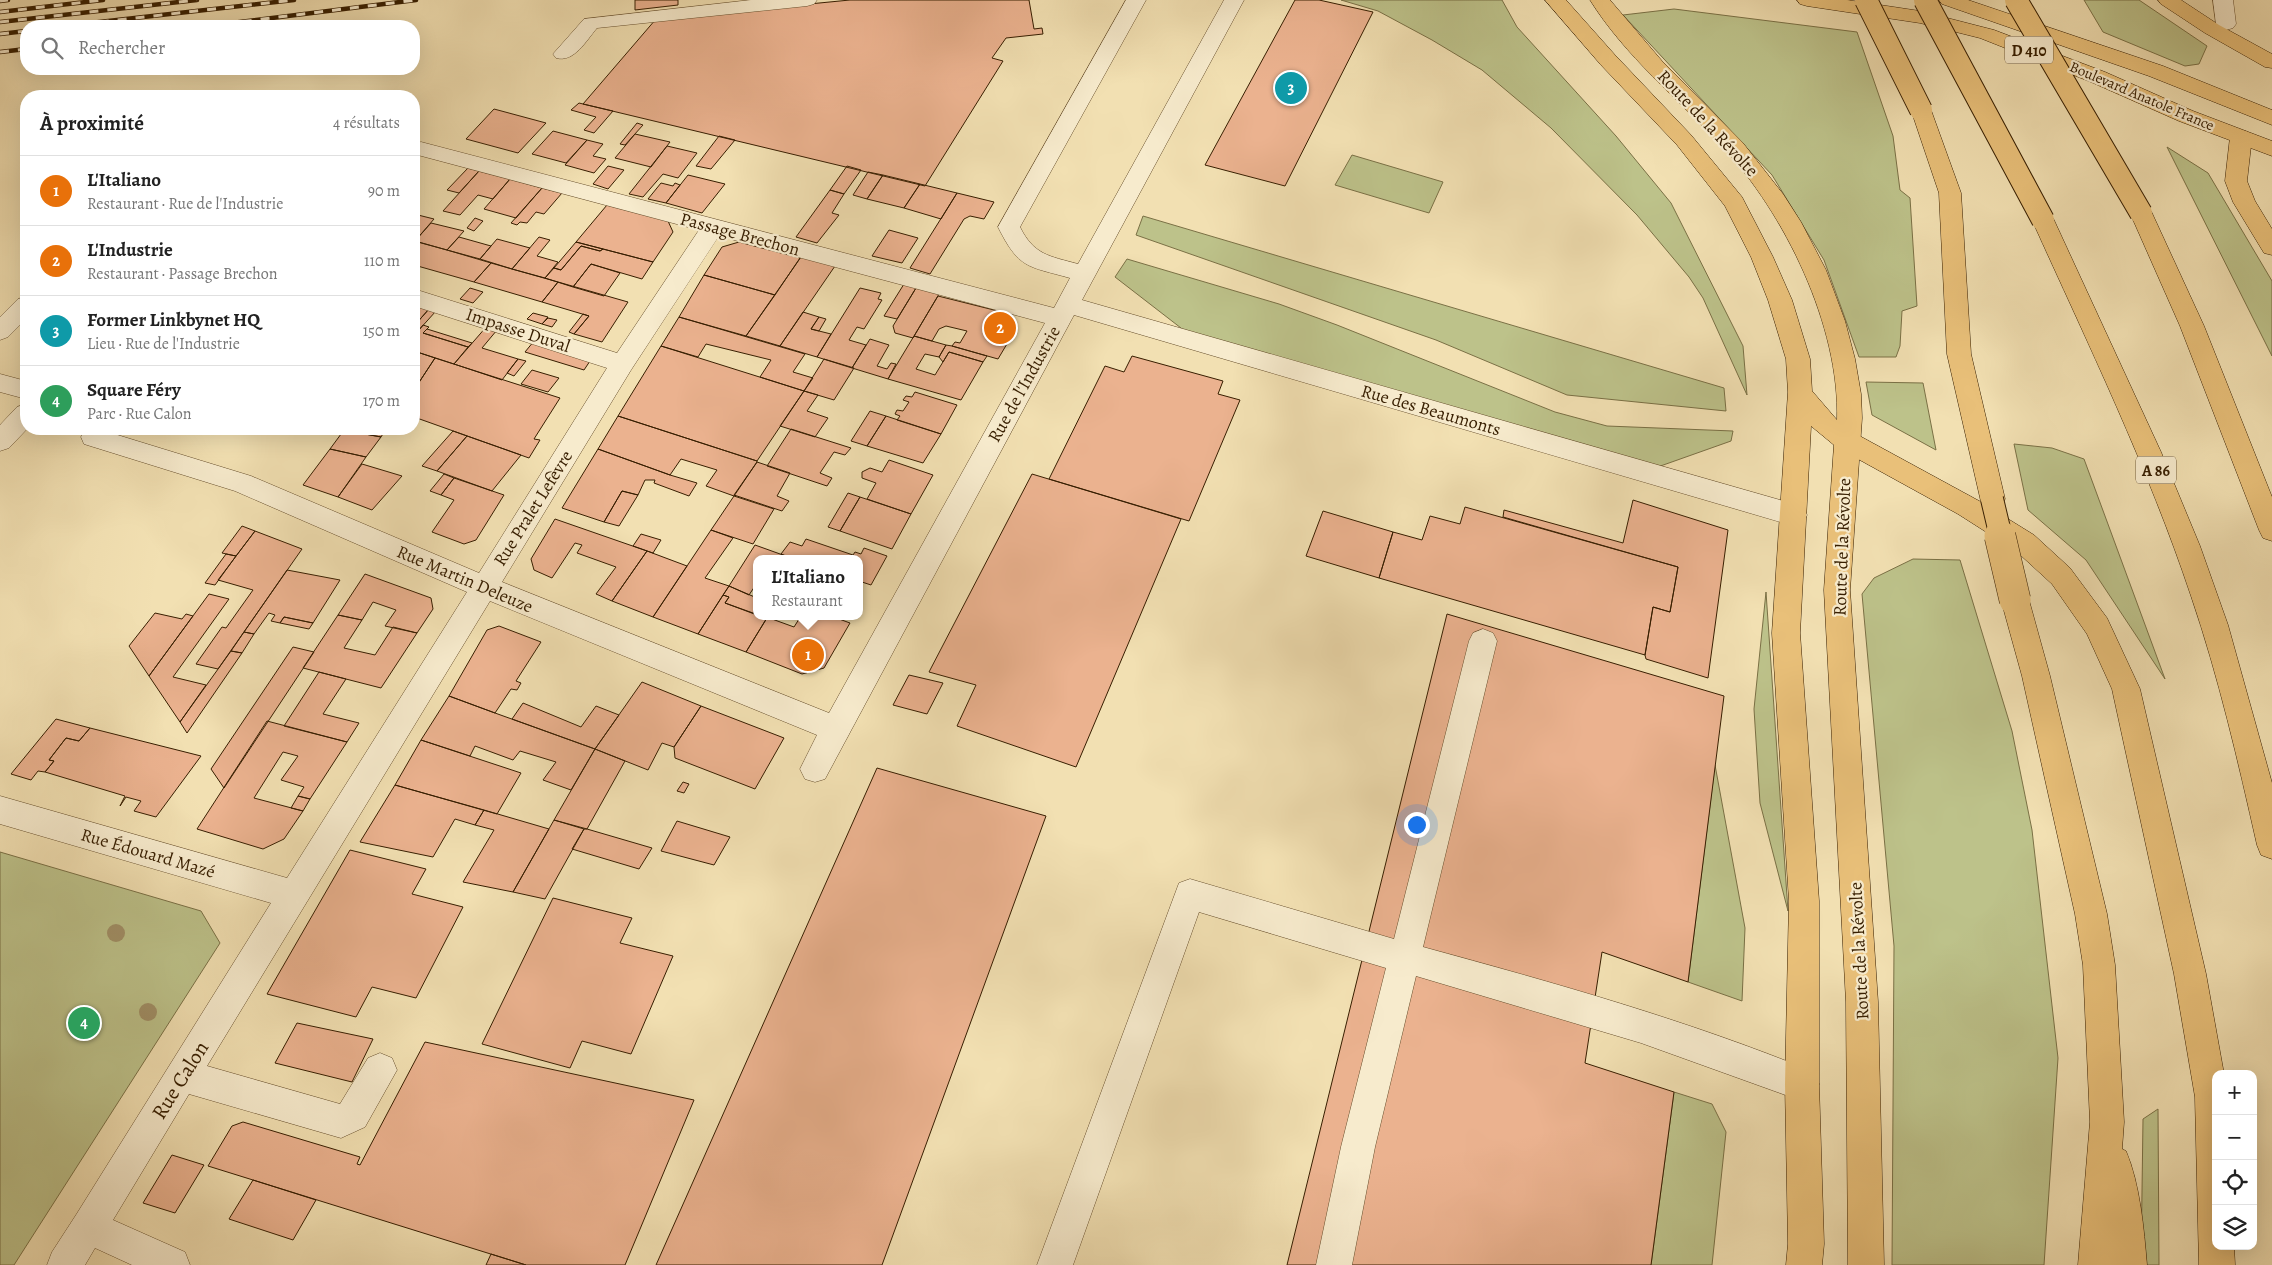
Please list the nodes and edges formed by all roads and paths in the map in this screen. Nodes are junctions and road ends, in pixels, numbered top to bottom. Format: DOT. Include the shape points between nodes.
graph roads {
  1 [pos="807,0"];
  2 [pos="1136,0"];
  3 [pos="1234,0"];
  4 [pos="1555,0"];
  5 [pos="1600,0"];
  6 [pos="1807,0"];
  7 [pos="1866,0"];
  8 [pos="1925,0"];
  9 [pos="1949,0"];
  10 [pos="2016,0"];
  11 [pos="2168,0"];
  12 [pos="2223,0"];
  13 [pos="2226,24"];
  14 [pos="563,54"];
  15 [pos="2272,62"];
  16 [pos="2210,92"];
  17 [pos="2272,118"];
  18 [pos="2241,137"];
  19 [pos="421,149"];
  20 [pos="2272,149"];
  21 [pos="714,227"];
  22 [pos="2272,247"];
  23 [pos="1084,274"];
  24 [pos="420,299"];
  25 [pos="20,310"];
  26 [pos="1064,311"];
  27 [pos="0,331"];
  28 [pos="622,364"];
  29 [pos="0,383"];
  30 [pos="20,388"];
  31 [pos="1800,392"];
  32 [pos="20,420"];
  33 [pos="93,437"];
  34 [pos="0,441"];
  35 [pos="1847,441"];
  36 [pos="1794,515"];
  37 [pos="2272,530"];
  38 [pos="484,588"];
  39 [pos="1483,641"];
  40 [pos="835,729"];
  41 [pos="815,769"];
  42 [pos="0,810"];
  43 [pos="2272,845"];
  44 [pos="295,895"];
  45 [pos="380,1070"];
  46 [pos="183,1076"];
  47 [pos="1802,1084"];
  48 [pos="2107,1122"];
  49 [pos="2215,1205"];
  50 [pos="88,1227"];
  51 [pos="2216,1250"];
  52 [pos="64,1265"];
  53 [pos="172,1265"];
  54 [pos="1056,1265"];
  55 [pos="1334,1265"];
  56 [pos="1804,1265"];
  57 [pos="1866,1265"];
  58 [pos="2096,1265"];
  59 [pos="2129,1265"];
  60 [pos="2217,1265"];
  1 -- 14 [label="street" via="591,23"];
  2 -- 23 [label="street" via="1009,227 1019,247 1034,260"];
  3 -- 23 [label="street, Rue de l'Industrie"];
  4 -- 31 [label="main road, Route de la Révolte" via="1690,146 1734,202 1780,300 1798,359"];
  5 -- 35 [label="main road, Route de la Révolte" via="1654,65 1741,154 1784,213 1815,269 1834,318 1851,422"];
  6 -- 18 [label="main road, Boulevard Anatole France / D 410" via="1920,17 1987,34"];
  7 -- 48 [label="main road, bridge" via="1921,110 1950,193 1959,354 2093,931 2099,974"];
  8 -- 43 [label="main road, A 86, bridge" via="2043,220 2154,464 2204,595 2245,728"];
  9 -- 16 [label="main road, D 410"];
  10 -- 37 [label="main road, bridge" via="2141,213 2192,326"];
  11 -- 15 [label="main road"];
  12 -- 13 [label="street"];
  16 -- 17 [label="main road, D 410"];
  16 -- 18 [label="main road" via="2227,108 2238,125"];
  18 -- 20 [label="main road, Boulevard Anatole France / D 410"];
  18 -- 22 [label="main road" via="2236,181 2244,202"];
  19 -- 21 [label="street, Passage Brechon"];
  21 -- 26 [label="street, Passage Brechon"];
  21 -- 28 [label="street, Rue Pralet Lefèvre"];
  23 -- 26 [label="street, Rue de l'Industrie"];
  24 -- 28 [label="street, Impasse Duval"];
  25 -- 27 [label="street"];
  26 -- 36 [label="street, Rue des Beaumonts"];
  26 -- 40 [label="street, Rue de l'Industrie"];
  28 -- 38 [label="street, Rue Pralet Lefèvre"];
  29 -- 30 [label="street"];
  31 -- 35 [label="main road" via="1815,416"];
  31 -- 36 [label="main road, Route de la Révolte"];
  32 -- 34 [label="street"];
  33 -- 38 [label="street, Rue Martin Deleuze" via="242,483"];
  35 -- 49 [label="main road" via="2025,543 2061,576 2097,626 2126,689 2190,974 2212,1097"];
  35 -- 57 [label="main road, Route de la Révolte" via="1837,590 1862,1002"];
  36 -- 47 [label="main road, Route de la Révolte" via="1786,633 1804,901"];
  38 -- 40 [label="street, Rue Martin Deleuze"];
  38 -- 44 [label="street, Rue Pralet Lefèvre"];
  39 -- 55 [label="street" via="1360,1138"];
  40 -- 41 [label="street, Rue de l'Industrie"];
  42 -- 44 [label="street, Rue Édouard Mazé"];
  44 -- 46 [label="street, Rue Calon"];
  45 -- 46 [label="street" via="353,1115 341,1121"];
  46 -- 50 [label="street, Rue Calon"];
  47 -- 54 [label="street" via="1594,1010 1190,894"];
  47 -- 56 [label="main road, Route de la Révolte"];
  48 -- 58 [label="main road"];
  48 -- 59 [label="main road"];
  50 -- 52 [label="street, Rue Calon"];
  50 -- 53 [label="street"];
  51 -- 60 [label="main road"];
}
